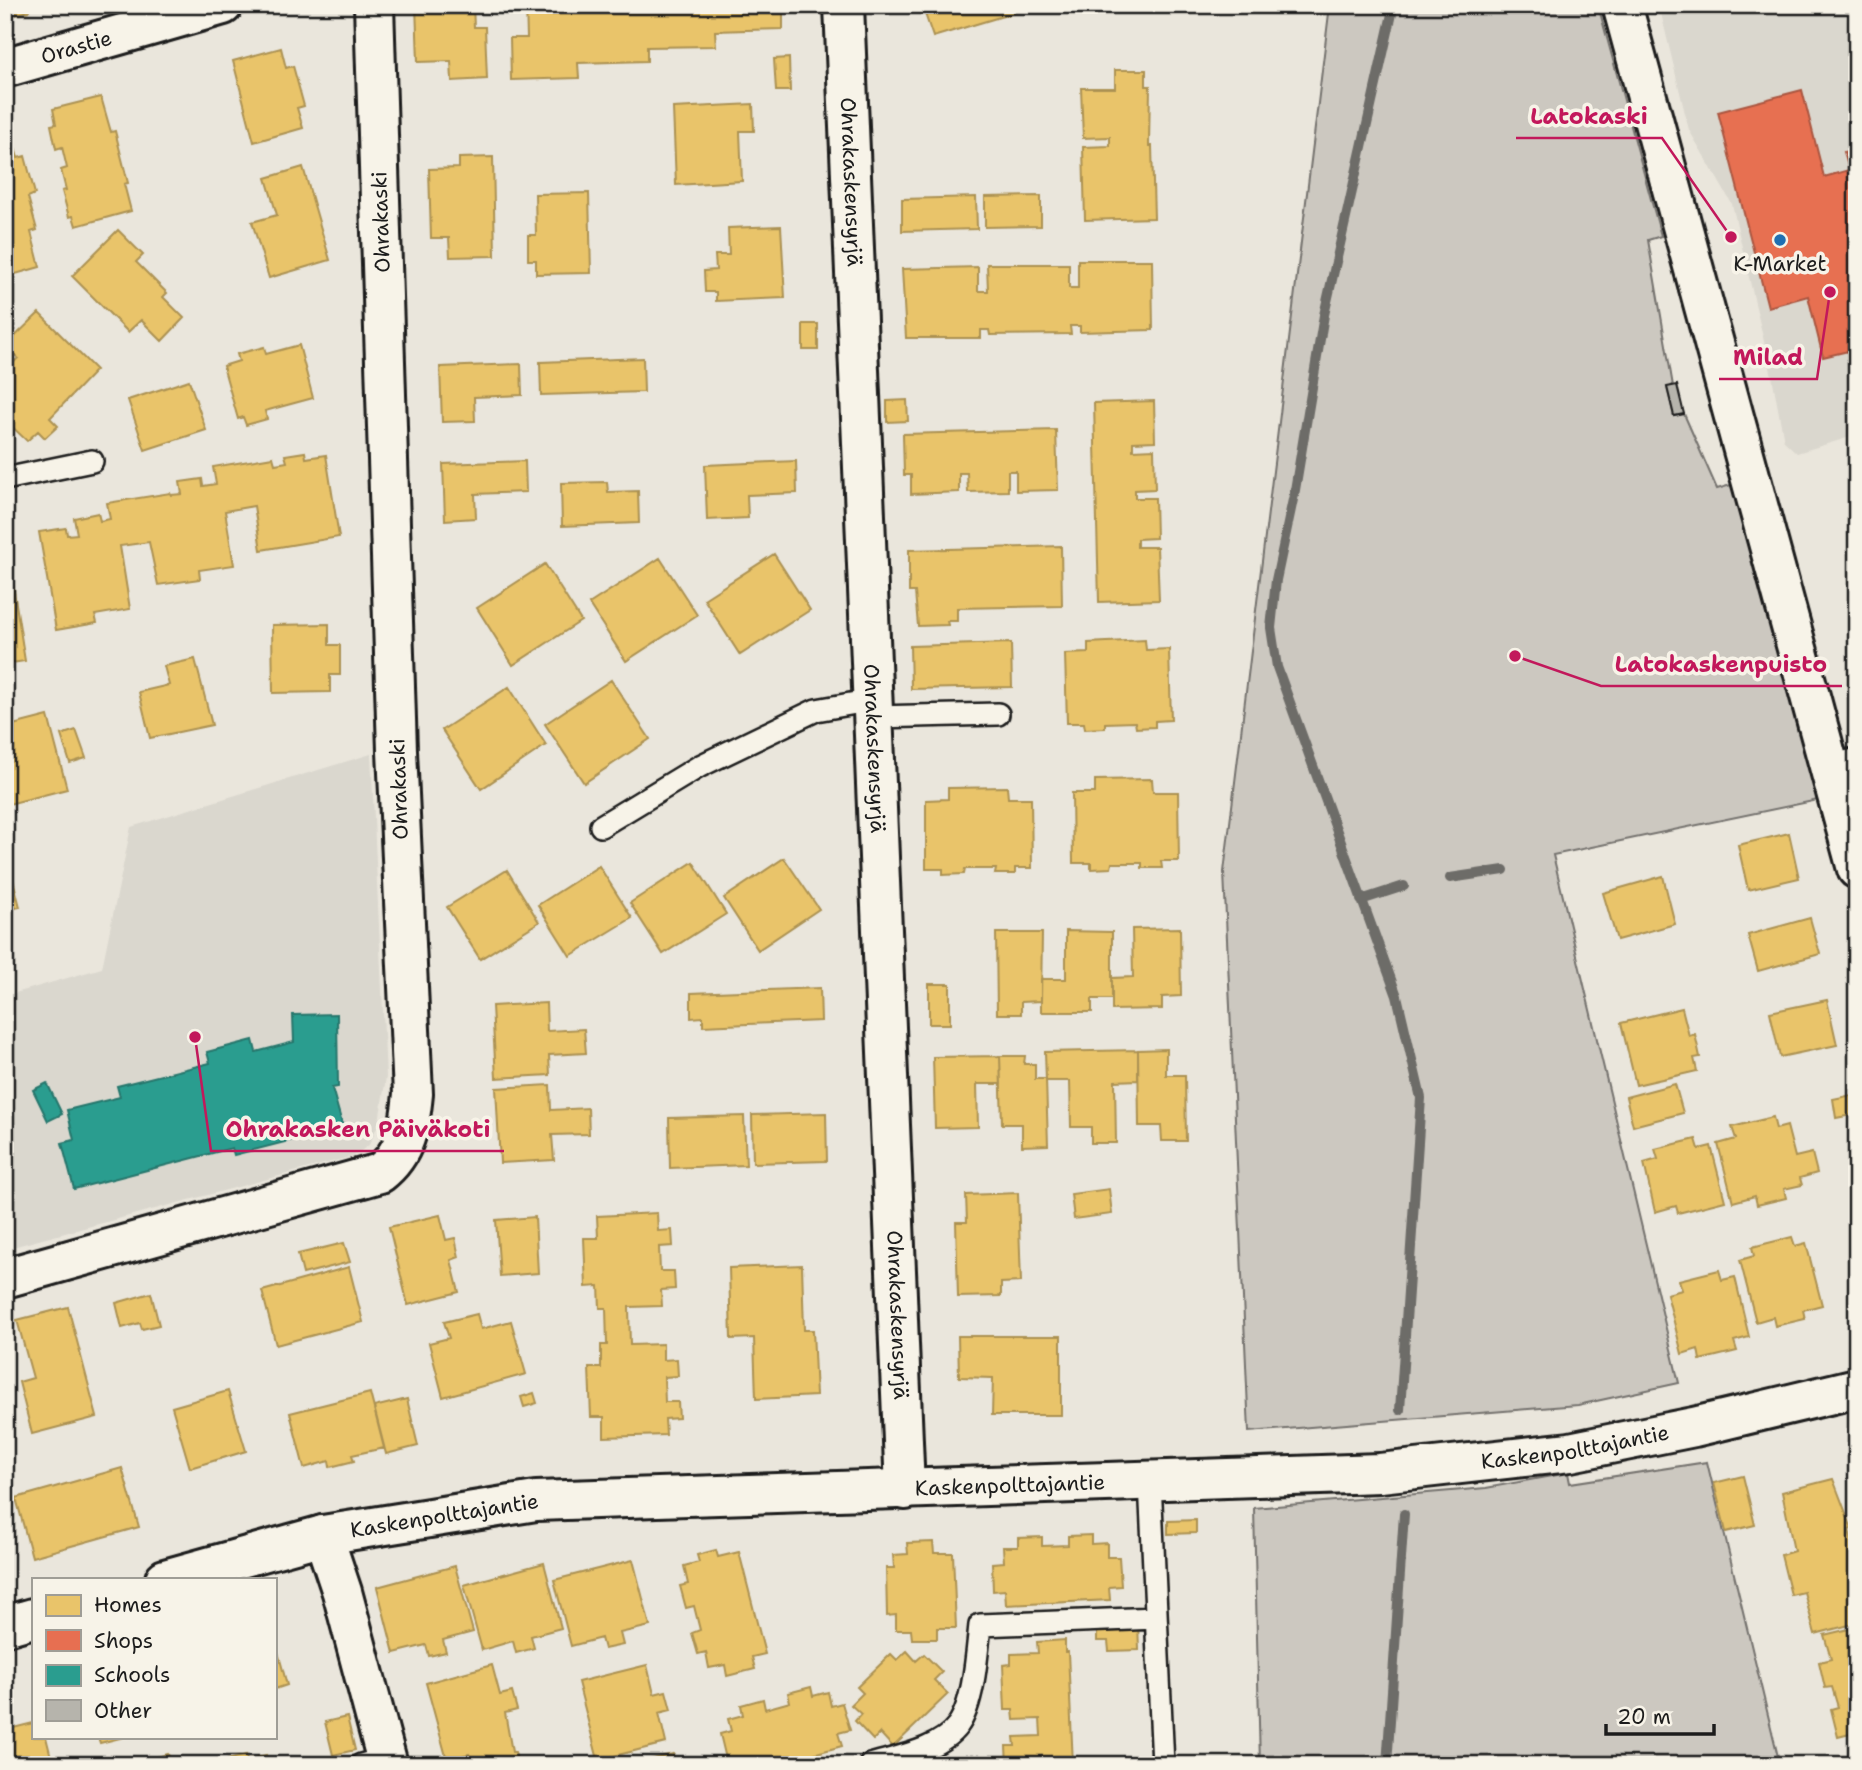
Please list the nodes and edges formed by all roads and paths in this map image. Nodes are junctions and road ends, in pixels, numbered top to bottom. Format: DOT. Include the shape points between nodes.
graph roads {
  1 [pos="223,5"];
  2 [pos="374,5"];
  3 [pos="844,5"];
  4 [pos="1622,5"];
  5 [pos="137,17"];
  6 [pos="11,66"];
  7 [pos="92,461"];
  8 [pos="5,479"];
  9 [pos="873,708"];
  10 [pos="998,714"];
  11 [pos="1844,771"];
  12 [pos="601,826"];
  13 [pos="1857,869"];
  14 [pos="5,1278"];
  15 [pos="1857,1388"];
  16 [pos="1150,1481"];
  17 [pos="905,1490"];
  18 [pos="323,1535"];
  19 [pos="169,1578"];
  20 [pos="32,1618"];
  21 [pos="1156,1618"];
  22 [pos="5,1626"];
  23 [pos="379,1762"];
  24 [pos="870,1765"];
  25 [pos="1163,1765"];
  1 -- 5 [label="street, Orastie"];
  2 -- 14 [label="street, Ohrakaski" via="397,751 413,1094 405,1139 395,1161 380,1172"];
  3 -- 9 [label="street, Ohrakaskensyrjä"];
  4 -- 11 [label="street"];
  5 -- 6 [label="street, Orastie"];
  7 -- 8 [label="lane"];
  9 -- 10 [label="lane"];
  9 -- 12 [label="lane" via="816,710 700,766"];
  9 -- 17 [label="street, Ohrakaskensyrjä"];
  11 -- 13 [label="street"];
  15 -- 16 [label="street, Kaskenpolttajantie" via="1570,1452 1380,1473"];
  16 -- 17 [label="street, Kaskenpolttajantie"];
  16 -- 21 [label="lane"];
  17 -- 18 [label="street, Kaskenpolttajantie" via="536,1501"];
  18 -- 19 [label="street, Kaskenpolttajantie"];
  18 -- 23 [label="street" via="342,1592"];
  20 -- 22 [label="street"];
  21 -- 24 [label="lane" via="980,1625 968,1702 958,1726 938,1742"];
  21 -- 25 [label="lane"];
}
